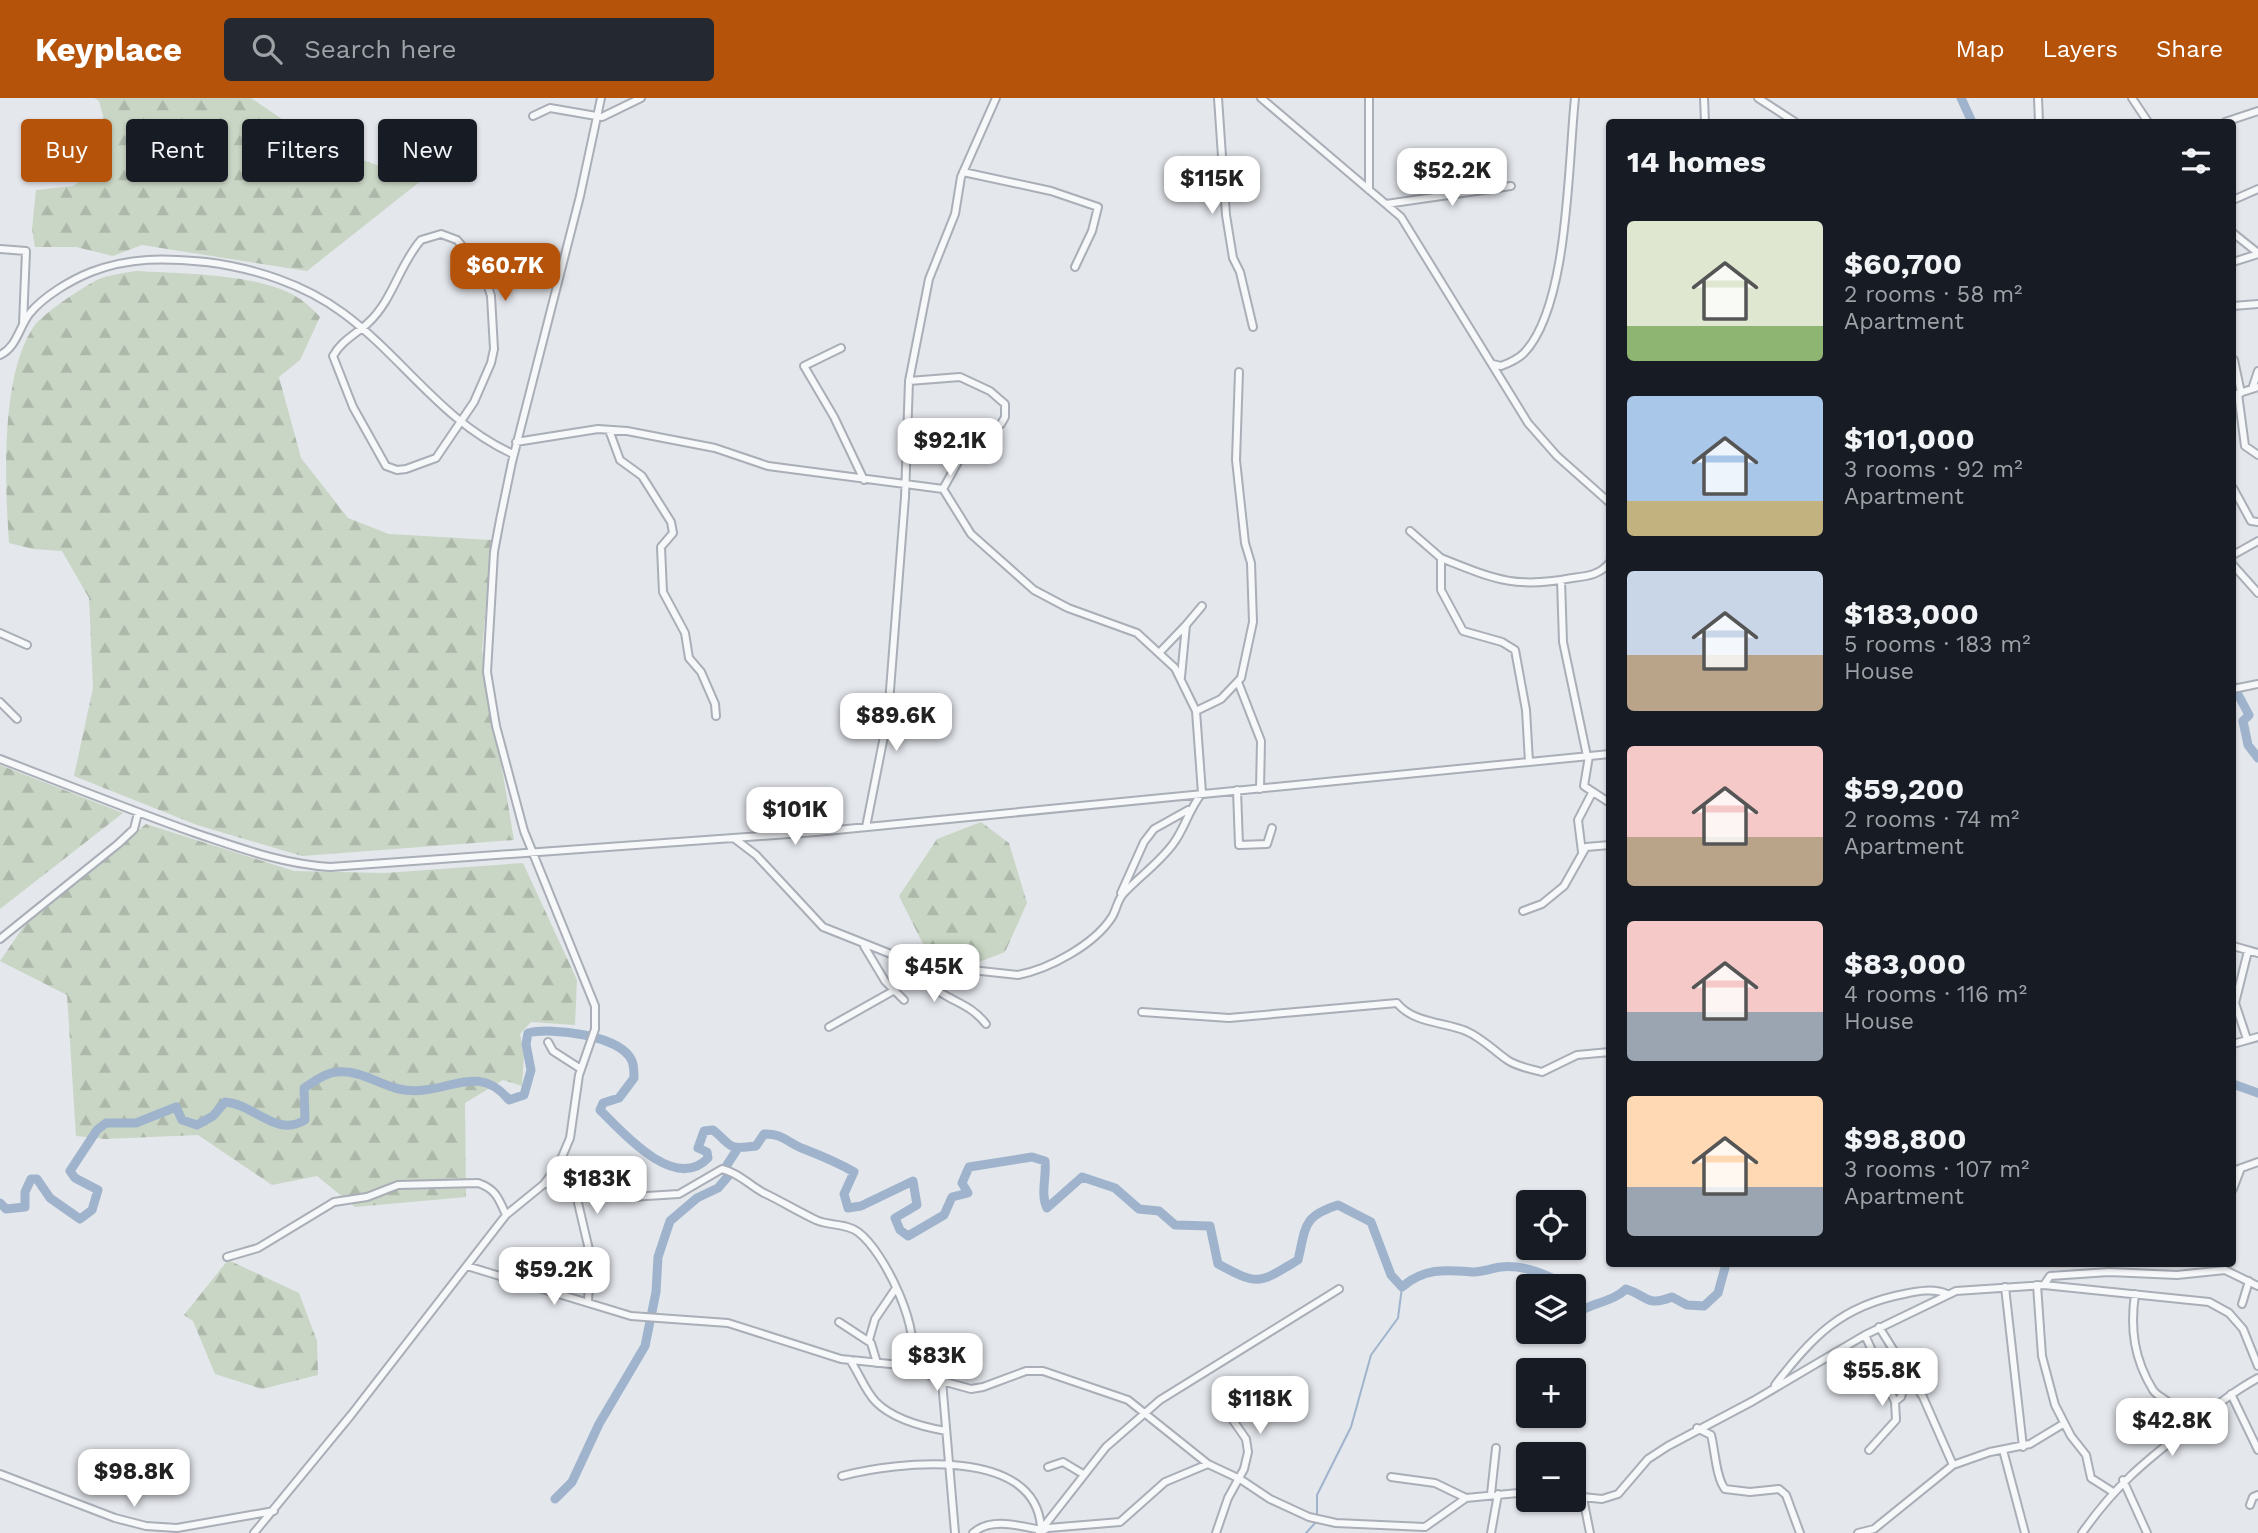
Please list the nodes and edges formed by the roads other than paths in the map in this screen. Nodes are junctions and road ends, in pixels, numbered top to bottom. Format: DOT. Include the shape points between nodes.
graph roads {
  1 [pos="601,98"];
  2 [pos="641,98"];
  3 [pos="996,98"];
  4 [pos="1218,98"];
  5 [pos="1261,98"];
  6 [pos="1369,98"];
  7 [pos="1575,98"];
  8 [pos="1704,98"];
  9 [pos="1758,98"];
  10 [pos="2038,98"];
  11 [pos="2132,98"];
  12 [pos="2258,111"];
  13 [pos="533,116"];
  14 [pos="597,116"];
  15 [pos="1705,119"];
  16 [pos="1790,119"];
  17 [pos="2039,119"];
  18 [pos="2146,119"];
  19 [pos="2234,119"];
  20 [pos="963,172"];
  21 [pos="1511,186"];
  22 [pos="2258,189"];
  23 [pos="1369,190"];
  24 [pos="2236,199"];
  25 [pos="1386,204"];
  26 [pos="2236,236"];
  27 [pos="0,250"];
  28 [pos="2257,254"];
  29 [pos="2236,261"];
  30 [pos="2258,265"];
  31 [pos="1074,268"];
  32 [pos="2258,304"];
  33 [pos="2236,306"];
  34 [pos="23,326"];
  35 [pos="360,327"];
  36 [pos="1253,327"];
  37 [pos="841,348"];
  38 [pos="0,355"];
  39 [pos="1491,363"];
  40 [pos="2258,370"];
  41 [pos="1239,372"];
  42 [pos="909,381"];
  43 [pos="2255,388"];
  44 [pos="2237,394"];
  45 [pos="461,422"];
  46 [pos="609,430"];
  47 [pos="516,442"];
  48 [pos="513,454"];
  49 [pos="2258,455"];
  50 [pos="864,481"];
  51 [pos="905,486"];
  52 [pos="943,489"];
  53 [pos="2236,494"];
  54 [pos="1606,499"];
  55 [pos="2258,522"];
  56 [pos="1410,531"];
  57 [pos="2258,541"];
  58 [pos="2236,553"];
  59 [pos="1441,558"];
  60 [pos="2236,568"];
  61 [pos="1606,572"];
  62 [pos="1562,580"];
  63 [pos="2258,593"];
  64 [pos="1202,606"];
  65 [pos="1186,625"];
  66 [pos="0,634"];
  67 [pos="27,645"];
  68 [pos="1160,652"];
  69 [pos="1181,677"];
  70 [pos="1238,682"];
  71 [pos="2258,684"];
  72 [pos="2236,688"];
  73 [pos="0,702"];
  74 [pos="1196,711"];
  75 [pos="716,716"];
  76 [pos="17,719"];
  77 [pos="1606,754"];
  78 [pos="1588,756"];
  79 [pos="0,759"];
  80 [pos="1529,762"];
  81 [pos="1260,789"];
  82 [pos="1237,790"];
  83 [pos="1202,793"];
  84 [pos="1592,793"];
  85 [pos="1606,801"];
  86 [pos="1190,808"];
  87 [pos="138,813"];
  88 [pos="866,827"];
  89 [pos="1272,828"];
  90 [pos="735,839"];
  91 [pos="1606,845"];
  92 [pos="1582,852"];
  93 [pos="533,853"];
  94 [pos="1119,898"];
  95 [pos="1523,911"];
  96 [pos="0,939"];
  97 [pos="864,946"];
  98 [pos="2236,947"];
  99 [pos="2248,951"];
  100 [pos="2258,953"];
  101 [pos="905,962"];
  102 [pos="893,991"];
  103 [pos="2236,999"];
  104 [pos="904,1000"];
  105 [pos="2236,1006"];
  106 [pos="1142,1012"];
  107 [pos="986,1024"];
  108 [pos="829,1027"];
  109 [pos="2258,1028"];
  110 [pos="2257,1037"];
  111 [pos="2247,1039"];
  112 [pos="548,1042"];
  113 [pos="2236,1043"];
  114 [pos="1606,1052"];
  115 [pos="581,1069"];
  116 [pos="2258,1162"];
  117 [pos="2241,1168"];
  118 [pos="2236,1170"];
  119 [pos="2236,1181"];
  120 [pos="569,1182"];
  121 [pos="544,1184"];
  122 [pos="506,1215"];
  123 [pos="227,1257"];
  124 [pos="467,1266"];
  125 [pos="2099,1267"];
  126 [pos="2225,1267"];
  127 [pos="2099,1273"];
  128 [pos="2249,1281"];
  129 [pos="2040,1285"];
  130 [pos="2258,1286"];
  131 [pos="2005,1287"];
  132 [pos="897,1288"];
  133 [pos="1339,1289"];
  134 [pos="1947,1294"];
  135 [pos="2135,1294"];
  136 [pos="588,1303"];
  137 [pos="2242,1304"];
  138 [pos="839,1322"];
  139 [pos="1880,1327"];
  140 [pos="1865,1335"];
  141 [pos="869,1340"];
  142 [pos="850,1360"];
  143 [pos="877,1363"];
  144 [pos="911,1366"];
  145 [pos="2258,1366"];
  146 [pos="1908,1375"];
  147 [pos="2258,1378"];
  148 [pos="942,1381"];
  149 [pos="1772,1390"];
  150 [pos="1230,1393"];
  151 [pos="2231,1394"];
  152 [pos="1895,1402"];
  153 [pos="1144,1413"];
  154 [pos="2200,1419"];
  155 [pos="2063,1424"];
  156 [pos="1698,1428"];
  157 [pos="946,1431"];
  158 [pos="2023,1447"];
  159 [pos="1496,1448"];
  160 [pos="1869,1450"];
  161 [pos="2003,1450"];
  162 [pos="2258,1450"];
  163 [pos="1208,1464"];
  164 [pos="948,1465"];
  165 [pos="1952,1465"];
  166 [pos="1048,1467"];
  167 [pos="0,1474"];
  168 [pos="1083,1474"];
  169 [pos="842,1476"];
  170 [pos="1391,1477"];
  171 [pos="1240,1479"];
  172 [pos="2123,1480"];
  173 [pos="2112,1492"];
  174 [pos="1516,1493"];
  175 [pos="1494,1494"];
  176 [pos="2258,1495"];
  177 [pos="1466,1498"];
  178 [pos="1586,1499"];
  179 [pos="2250,1505"];
  180 [pos="274,1511"];
  181 [pos="1586,1512"];
  182 [pos="1336,1523"];
  183 [pos="1433,1523"];
  184 [pos="1040,1532"];
  185 [pos="1876,1532"];
  186 [pos="254,1533"];
  187 [pos="955,1533"];
  188 [pos="973,1533"];
  189 [pos="1216,1533"];
  190 [pos="1335,1533"];
  191 [pos="1422,1533"];
  192 [pos="1491,1533"];
  193 [pos="1590,1533"];
  194 [pos="1800,1533"];
  195 [pos="1858,1533"];
  196 [pos="2025,1533"];
  197 [pos="2082,1533"];
  198 [pos="2147,1533"];
  1 -- 14 [label="street"];
  2 -- 14 [label="street"];
  3 -- 20 [label="street"];
  4 -- 36 [label="street" via="1226,215"];
  5 -- 23 [label="street"];
  6 -- 23 [label="street"];
  7 -- 39 [label="street" via="1563,236 1550,300 1534,341 1523,355 1501,366"];
  8 -- 15 [label="street"];
  9 -- 16 [label="street"];
  10 -- 17 [label="street"];
  11 -- 18 [label="street"];
  12 -- 19 [label="street"];
  13 -- 14 [label="street" via="550,108"];
  14 -- 47 [label="street"];
  20 -- 31 [label="street" via="1051,191 1098,207"];
  20 -- 42 [label="street" via="954,214 929,279"];
  21 -- 25 [label="street"];
  22 -- 24 [label="street"];
  23 -- 25 [label="street"];
  25 -- 39 [label="street" via="1410,228"];
  26 -- 28 [label="street"];
  27 -- 34 [label="street" via="26,251"];
  28 -- 29 [label="street"];
  28 -- 30 [label="street"];
  32 -- 33 [label="street"];
  34 -- 35 [label="street" via="31,312 78,278 118,263 165,258 232,267 294,284"];
  34 -- 38 [label="street" via="9,350"];
  35 -- 45 [label="street"];
  35 -- 45 [label="street" via="336,351 333,361 386,466 397,470 432,461"];
  35 -- 45 [label="street" via="391,294 414,247 424,237 448,236 467,249 488,282 494,349 480,389"];
  37 -- 50 [label="street" via="804,366"];
  39 -- 54 [label="street" via="1540,439"];
  40 -- 43 [label="street"];
  41 -- 70 [label="street" via="1236,460 1251,563 1253,622"];
  42 -- 51 [label="street"];
  42 -- 52 [label="street" via="960,377 1005,404 1006,417 1001,424 979,438 971,453 959,460"];
  43 -- 44 [label="street"];
  44 -- 49 [label="street" via="2245,446"];
  45 -- 48 [label="street"];
  46 -- 47 [label="street"];
  46 -- 50 [label="street" via="715,448 768,466"];
  46 -- 75 [label="street" via="620,460 642,476 671,522 673,533 661,547 663,592 685,633 689,658 701,672"];
  47 -- 48 [label="street"];
  48 -- 93 [label="street" via="494,552 487,672 496,726"];
  50 -- 51 [label="street"];
  51 -- 52 [label="street"];
  51 -- 88 [label="street" via="888,716"];
  52 -- 68 [label="street" via="971,534 1034,590 1068,608 1137,633"];
  53 -- 55 [label="street" via="2251,521"];
  56 -- 59 [label="street"];
  57 -- 58 [label="street"];
  59 -- 62 [label="street" via="1494,579 1530,584"];
  59 -- 80 [label="street" via="1441,590 1463,631 1493,638 1515,650 1526,709"];
  60 -- 63 [label="street"];
  61 -- 62 [label="street"];
  62 -- 78 [label="street" via="1563,642"];
  64 -- 65 [label="street"];
  65 -- 68 [label="street"];
  65 -- 69 [label="street"];
  66 -- 67 [label="street"];
  68 -- 69 [label="street"];
  69 -- 74 [label="street"];
  70 -- 74 [label="street" via="1221,699"];
  70 -- 81 [label="street" via="1261,741"];
  71 -- 72 [label="street"];
  73 -- 76 [label="street"];
  74 -- 83 [label="street"];
  77 -- 78 [label="street"];
  78 -- 80 [label="street"];
  78 -- 84 [label="street" via="1583,782"];
  79 -- 87 [label="street"];
  80 -- 81 [label="street"];
  81 -- 82 [label="street"];
  82 -- 83 [label="street"];
  82 -- 89 [label="street" via="1239,845 1267,844"];
  83 -- 86 [label="street"];
  83 -- 88 [label="street"];
  84 -- 85 [label="street"];
  84 -- 92 [label="street" via="1578,820"];
  86 -- 94 [label="street" via="1172,846"];
  86 -- 94 [label="street" via="1154,828"];
  87 -- 93 [label="street" via="260,855 314,866"];
  87 -- 96 [label="street" via="134,829 118,845"];
  88 -- 90 [label="street"];
  90 -- 93 [label="street"];
  90 -- 97 [label="street" via="823,928"];
  91 -- 92 [label="street" via="1596,844"];
  92 -- 95 [label="street" via="1571,879 1542,904"];
  93 -- 115 [label="street" via="593,998 595,1029"];
  94 -- 101 [label="street" via="1113,916 1083,946 1032,972 1018,975"];
  97 -- 101 [label="street"];
  97 -- 102 [label="street"];
  98 -- 99 [label="street"];
  99 -- 100 [label="street"];
  99 -- 103 [label="street"];
  101 -- 107 [label="street" via="931,986 965,1003"];
  102 -- 104 [label="street"];
  102 -- 108 [label="street"];
  105 -- 111 [label="street"];
  106 -- 114 [label="street" via="1229,1017 1397,1003 1404,1012 1484,1041 1508,1062 1542,1072 1577,1055"];
  109 -- 110 [label="street"];
  110 -- 111 [label="street"];
  111 -- 113 [label="street"];
  112 -- 115 [label="street"];
  115 -- 121 [label="street" via="568,1147"];
  116 -- 117 [label="street"];
  117 -- 118 [label="street"];
  117 -- 119 [label="street"];
  120 -- 121 [label="street"];
  120 -- 132 [label="street" via="630,1197 679,1194 715,1171 733,1171 817,1220 858,1232 884,1263"];
  120 -- 136 [label="street" via="589,1245"];
  121 -- 122 [label="street"];
  122 -- 123 [label="street" via="497,1194 478,1183 398,1185 367,1197 334,1202 258,1248"];
  122 -- 124 [label="street"];
  124 -- 136 [label="street"];
  124 -- 180 [label="street"];
  125 -- 127 [label="street"];
  126 -- 127 [label="street" via="2176,1275"];
  126 -- 128 [label="street"];
  127 -- 129 [label="street" via="2050,1276"];
  128 -- 130 [label="street"];
  128 -- 137 [label="street"];
  129 -- 131 [label="street"];
  129 -- 135 [label="street"];
  129 -- 155 [label="street" via="2042,1356"];
  131 -- 134 [label="street"];
  131 -- 158 [label="street"];
  132 -- 141 [label="street" via="875,1319"];
  132 -- 144 [label="street" via="914,1350"];
  133 -- 153 [label="street" via="1209,1367"];
  134 -- 139 [label="street"];
  134 -- 149 [label="street" via="1901,1295 1847,1312 1808,1342"];
  135 -- 145 [label="street" via="2201,1300 2229,1313 2243,1329"];
  135 -- 154 [label="street" via="2134,1346 2152,1387 2178,1419"];
  136 -- 142 [label="street" via="649,1319 727,1323"];
  138 -- 141 [label="street"];
  139 -- 140 [label="street"];
  139 -- 146 [label="street"];
  140 -- 149 [label="street"];
  140 -- 152 [label="street"];
  141 -- 143 [label="street"];
  142 -- 143 [label="street"];
  142 -- 157 [label="street" via="874,1400 886,1410"];
  143 -- 144 [label="street"];
  144 -- 148 [label="street"];
  146 -- 152 [label="street"];
  146 -- 165 [label="street" via="1934,1419"];
  147 -- 151 [label="street"];
  148 -- 153 [label="street" via="978,1389 1026,1371 1043,1371 1122,1397"];
  148 -- 157 [label="street"];
  149 -- 156 [label="street"];
  150 -- 171 [label="street" via="1230,1416 1249,1447"];
  151 -- 154 [label="street"];
  151 -- 162 [label="street"];
  152 -- 160 [label="street" via="1896,1420"];
  153 -- 163 [label="street"];
  153 -- 168 [label="street"];
  154 -- 172 [label="street"];
  155 -- 158 [label="street"];
  155 -- 173 [label="street" via="2085,1455 2091,1478"];
  156 -- 178 [label="street" via="1655,1454 1618,1494"];
  156 -- 194 [label="street" via="1711,1435 1718,1477 1725,1489 1779,1489 1786,1495"];
  157 -- 164 [label="street"];
  158 -- 161 [label="street"];
  159 -- 175 [label="street"];
  161 -- 165 [label="street"];
  161 -- 196 [label="street"];
  163 -- 171 [label="street"];
  163 -- 184 [label="street" via="1166,1482 1115,1524"];
  164 -- 169 [label="street" via="872,1468"];
  164 -- 184 [label="street" via="986,1470 1015,1483 1036,1506"];
  164 -- 187 [label="street"];
  165 -- 185 [label="street"];
  166 -- 168 [label="street" via="1063,1462"];
  167 -- 180 [label="street" via="146,1526 193,1527"];
  168 -- 184 [label="street"];
  170 -- 177 [label="street" via="1435,1483"];
  171 -- 182 [label="street" via="1309,1517"];
  171 -- 189 [label="street" via="1225,1503"];
  172 -- 173 [label="street"];
  172 -- 198 [label="street"];
  173 -- 197 [label="street"];
  174 -- 175 [label="street"];
  175 -- 177 [label="street"];
  175 -- 192 [label="street"];
  176 -- 179 [label="street"];
  177 -- 183 [label="street"];
  180 -- 186 [label="street"];
  181 -- 193 [label="street"];
  182 -- 183 [label="street" via="1416,1528"];
  182 -- 190 [label="street"];
  183 -- 191 [label="street"];
  184 -- 188 [label="street" via="998,1524 982,1526"];
  185 -- 195 [label="street"];
}
